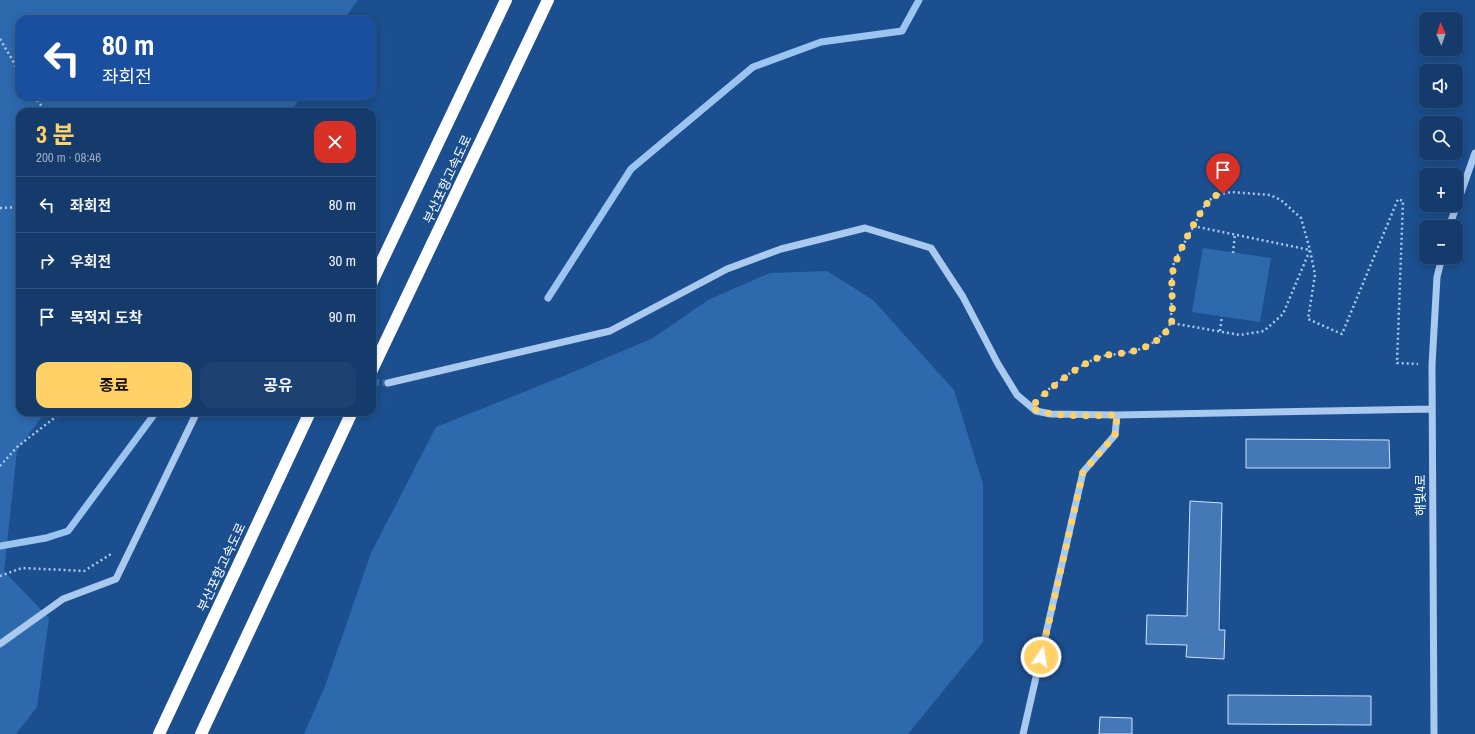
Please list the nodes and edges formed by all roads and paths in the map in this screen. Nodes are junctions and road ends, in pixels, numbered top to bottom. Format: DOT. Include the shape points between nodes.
graph roads {
  1 [pos="506,0"];
  2 [pos="548,0"];
  3 [pos="0,39"];
  4 [pos="16,66"];
  5 [pos="1475,153"];
  6 [pos="16,207"];
  7 [pos="0,208"];
  8 [pos="1451,220"];
  9 [pos="1193,226"];
  10 [pos="1235,234"];
  11 [pos="1310,250"];
  12 [pos="1233,253"];
  13 [pos="1440,264"];
  14 [pos="376,274"];
  15 [pos="1222,316"];
  16 [pos="1171,323"];
  17 [pos="1220,331"];
  18 [pos="376,362"];
  19 [pos="1432,365"];
  20 [pos="388,384"];
  21 [pos="1031,407"];
  22 [pos="1431,409"];
  23 [pos="1117,415"];
  24 [pos="57,416"];
  25 [pos="195,416"];
  26 [pos="308,416"];
  27 [pos="350,416"];
  28 [pos="0,466"];
  29 [pos="135,539"];
  30 [pos="0,576"];
  31 [pos="0,644"];
  32 [pos="159,734"];
  33 [pos="201,734"];
  34 [pos="1023,734"];
  35 [pos="1434,734"];
  1 -- 14 [label="highway, 부산포항고속도로"];
  2 -- 18 [label="highway, 부산포항고속도로"];
  3 -- 4 [label="path"];
  5 -- 8 [label="street"];
  6 -- 7 [label="path"];
  9 -- 10 [label="path"];
  9 -- 11 [label="path" via="1205,205 1214,196 1231,192 1270,195 1281,200 1301,218"];
  9 -- 16 [label="path" via="1174,262"];
  10 -- 11 [label="path"];
  10 -- 12 [label="path"];
  11 -- 17 [label="path" via="1283,314 1264,330 1240,335"];
  11 -- 19 [label="path" via="1316,275 1308,318 1342,334 1398,199 1402,201 1397,363"];
  13 -- 19 [label="street, 해빛4로" via="1437,277"];
  15 -- 17 [label="path"];
  16 -- 17 [label="path"];
  16 -- 21 [label="path" via="1160,338 1146,347 1100,356 1082,366"];
  19 -- 22 [label="street, 해빛4로"];
  20 -- 21 [label="street" via="610,331 727,269 781,249 865,228 931,248 963,297 1017,395"];
  21 -- 23 [label="street" via="1051,414"];
  22 -- 23 [label="street"];
  22 -- 35 [label="street, 해빛4로"];
  23 -- 34 [label="street" via="1115,435 1083,472"];
  24 -- 28 [label="path" via="17,447"];
  25 -- 29 [label="street"];
  26 -- 32 [label="highway, 부산포항고속도로"];
  27 -- 33 [label="highway"];
  29 -- 30 [label="path" via="84,571 22,568"];
  29 -- 31 [label="street" via="116,579 63,599"];
}
